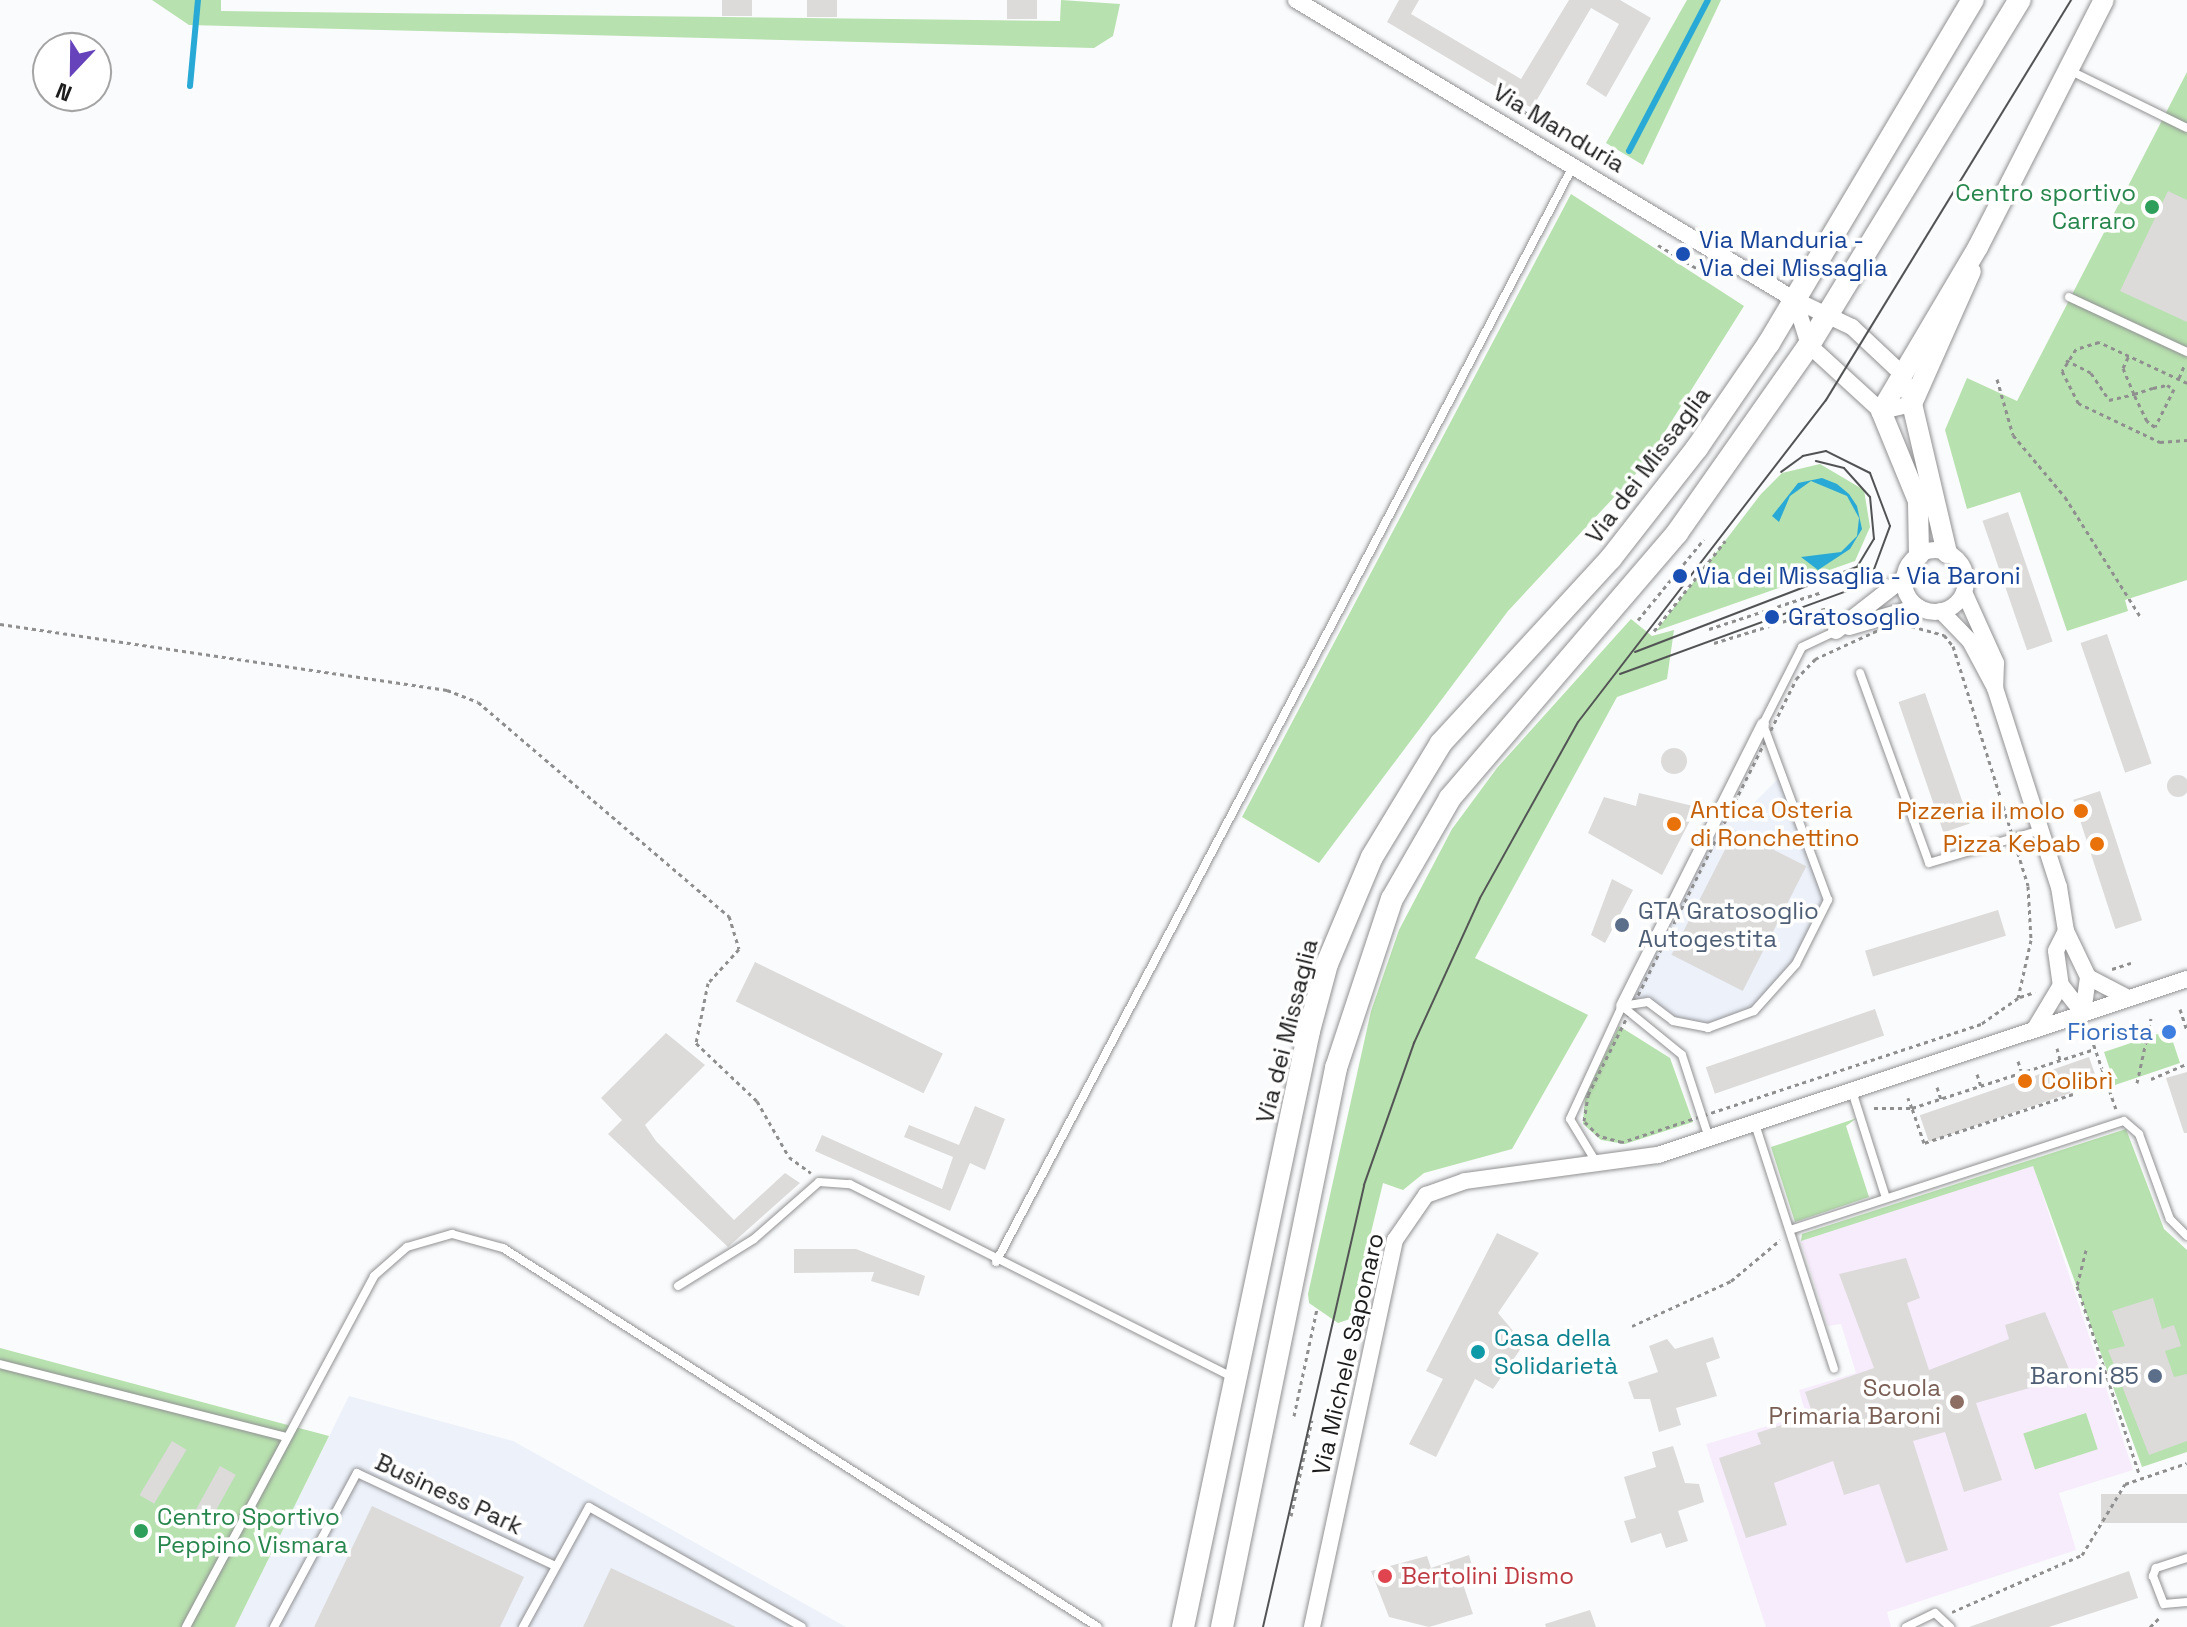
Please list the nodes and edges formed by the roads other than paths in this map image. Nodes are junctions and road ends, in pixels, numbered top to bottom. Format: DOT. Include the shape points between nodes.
graph roads {
  1 [pos="1296,0"];
  2 [pos="1973,0"];
  3 [pos="2020,0"];
  4 [pos="2104,0"];
  5 [pos="2069,70"];
  6 [pos="2187,128"];
  7 [pos="1574,165"];
  8 [pos="1978,247"];
  9 [pos="2069,297"];
  10 [pos="1795,300"];
  11 [pos="1829,313"];
  12 [pos="1809,345"];
  13 [pos="2187,352"];
  14 [pos="1901,373"];
  15 [pos="1912,404"];
  16 [pos="1881,411"];
  17 [pos="1947,553"];
  18 [pos="1919,555"];
  19 [pos="1904,578"];
  20 [pos="1964,592"];
  21 [pos="1918,607"];
  22 [pos="1941,611"];
  23 [pos="1836,631"];
  24 [pos="1860,673"];
  25 [pos="1995,688"];
  26 [pos="1763,724"];
  27 [pos="2042,830"];
  28 [pos="2066,931"];
  29 [pos="2088,977"];
  30 [pos="2187,979"];
  31 [pos="2061,985"];
  32 [pos="2128,998"];
  33 [pos="1622,1006"];
  34 [pos="2083,1013"];
  35 [pos="2034,1030"];
  36 [pos="1852,1091"];
  37 [pos="1755,1124"];
  38 [pos="1709,1138"];
  39 [pos="1598,1165"];
  40 [pos="1886,1198"];
  41 [pos="1786,1234"];
  42 [pos="2187,1236"];
  43 [pos="996,1262"];
  44 [pos="678,1286"];
  45 [pos="0,1364"];
  46 [pos="1834,1369"];
  47 [pos="1238,1379"];
  48 [pos="286,1437"];
  49 [pos="2187,1558"];
  50 [pos="553,1565"];
  51 [pos="2187,1602"];
  52 [pos="186,1627"];
  53 [pos="274,1627"];
  54 [pos="523,1627"];
  55 [pos="802,1627"];
  56 [pos="1098,1627"];
  57 [pos="1183,1627"];
  58 [pos="1222,1627"];
  59 [pos="1312,1627"];
  60 [pos="1906,1627"];
  61 [pos="1950,1627"];
  1 -- 7 [label="street, Via Manduria"];
  2 -- 10 [label="main road, Via dei Missaglia"];
  3 -- 11 [label="main road"];
  4 -- 5 [label="street"];
  5 -- 6 [label="lane"];
  5 -- 8 [label="street"];
  7 -- 10 [label="street, Via Manduria"];
  7 -- 43 [label="lane"];
  8 -- 14 [label="street"];
  8 -- 15 [label="street" via="1961,302 1928,354"];
  9 -- 13 [label="lane"];
  10 -- 11 [label="street"];
  10 -- 12 [label="street"];
  10 -- 47 [label="main road, Via dei Missaglia" via="1697,448 1611,558 1441,743 1372,857 1327,964 1309,1031"];
  11 -- 12 [label="main road"];
  11 -- 14 [label="street"];
  12 -- 16 [label="street"];
  12 -- 58 [label="main road" via="1677,533 1450,798 1392,899 1336,1068"];
  14 -- 15 [label="street"];
  14 -- 16 [label="street"];
  15 -- 16 [label="street"];
  15 -- 17 [label="street"];
  16 -- 18 [label="street" via="1918,501"];
  17 -- 18 [label="street"];
  17 -- 20 [label="street" via="1965,571"];
  18 -- 19 [label="street"];
  19 -- 21 [label="street"];
  19 -- 23 [label="street"];
  20 -- 22 [label="street"];
  20 -- 25 [label="street" via="1996,663"];
  21 -- 22 [label="street"];
  21 -- 23 [label="street"];
  22 -- 25 [label="street" via="1970,641"];
  23 -- 26 [label="lane" via="1802,647"];
  24 -- 27 [label="lane" via="1929,863"];
  25 -- 27 [label="street"];
  26 -- 33 [label="street"];
  26 -- 33 [label="lane" via="1828,900 1796,964 1754,1011 1708,1028 1673,1021 1648,1002"];
  27 -- 28 [label="street"];
  28 -- 29 [label="street"];
  28 -- 31 [label="street" via="2056,951"];
  29 -- 32 [label="street"];
  29 -- 34 [label="street"];
  30 -- 32 [label="street, Via Michele Saponaro"];
  31 -- 34 [label="street"];
  31 -- 35 [label="street"];
  32 -- 34 [label="street, Via Michele Saponaro"];
  33 -- 38 [label="lane" via="1682,1055"];
  33 -- 39 [label="lane" via="1570,1119"];
  34 -- 35 [label="street, Via Michele Saponaro"];
  35 -- 36 [label="street, Via Michele Saponaro"];
  36 -- 37 [label="street, Via Michele Saponaro"];
  36 -- 40 [label="lane"];
  37 -- 38 [label="street, Via Michele Saponaro"];
  37 -- 41 [label="lane"];
  38 -- 39 [label="street, Via Michele Saponaro"];
  39 -- 59 [label="street, Via Michele Saponaro" via="1453,1183 1426,1195 1408,1215 1392,1255"];
  40 -- 41 [label="lane"];
  40 -- 42 [label="lane" via="2120,1122 2139,1134 2170,1219"];
  41 -- 46 [label="lane"];
  43 -- 44 [label="lane" via="850,1184 819,1182 754,1239"];
  43 -- 47 [label="lane"];
  45 -- 48 [label="lane"];
  47 -- 57 [label="main road, Via dei Missaglia"];
  48 -- 52 [label="lane"];
  48 -- 56 [label="lane" via="374,1276 407,1247 452,1234 503,1248"];
  49 -- 51 [label="lane" via="2156,1568 2153,1576 2164,1604"];
  50 -- 53 [label="lane, Business Park" via="357,1473"];
  50 -- 54 [label="lane"];
  50 -- 55 [label="lane" via="589,1507"];
  60 -- 61 [label="lane" via="1935,1613 1946,1617"];
}
